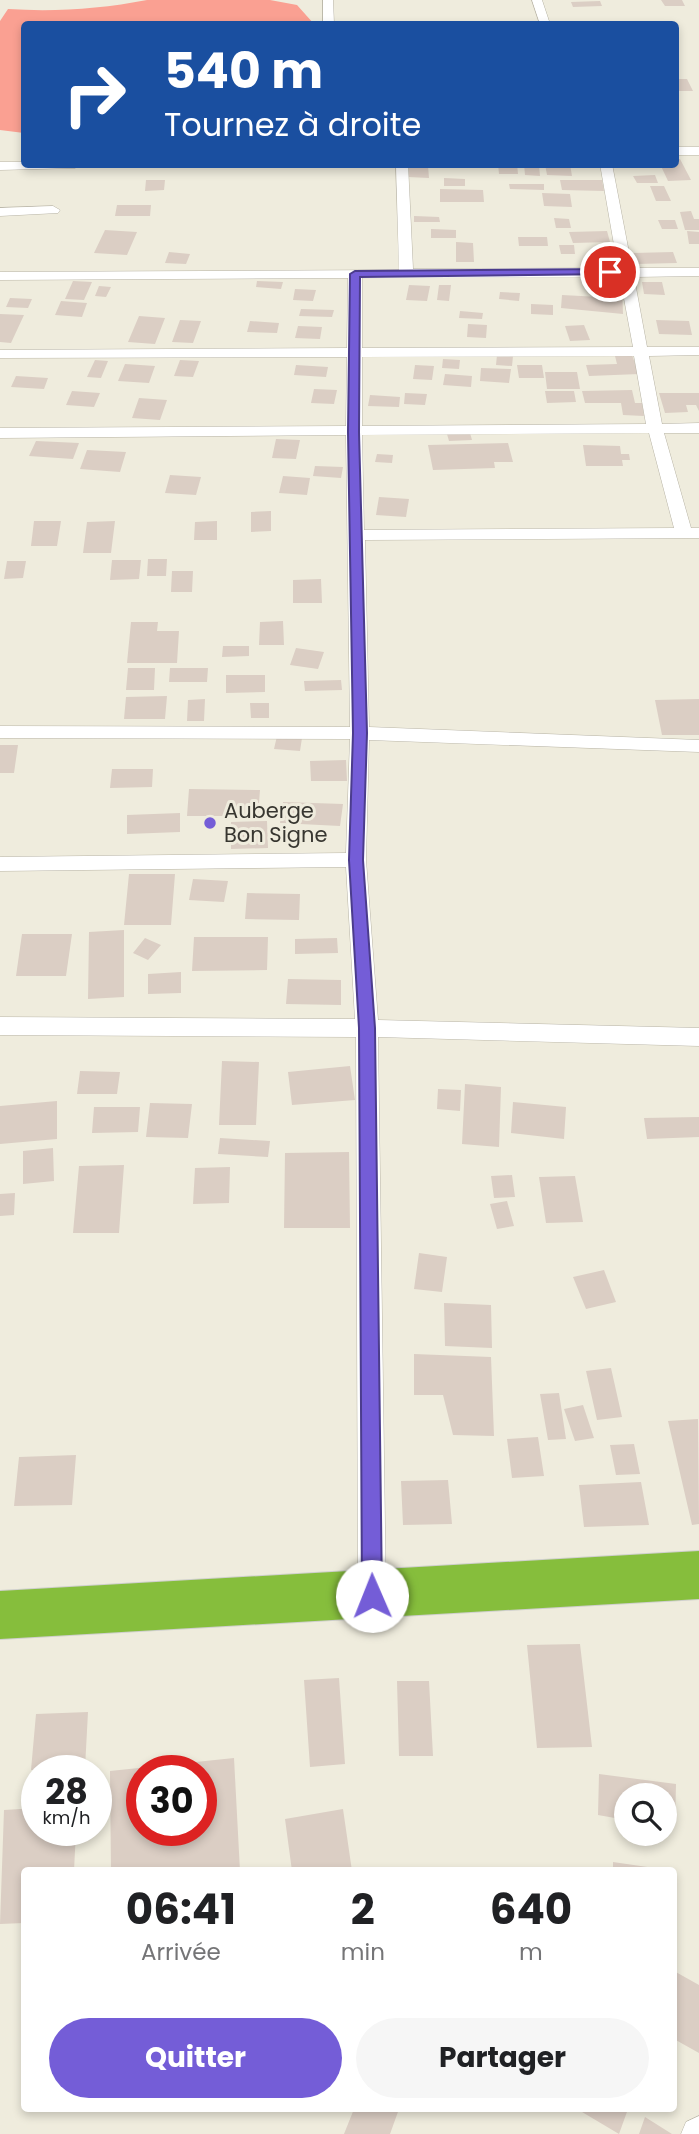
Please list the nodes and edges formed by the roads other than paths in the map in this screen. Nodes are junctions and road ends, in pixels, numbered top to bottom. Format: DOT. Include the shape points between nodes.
graph roads {
  1 [pos="328,0"];
  2 [pos="537,0"];
  3 [pos="328,21"];
  4 [pos="544,21"];
  5 [pos="679,151"];
  6 [pos="699,151"];
  7 [pos="21,165"];
  8 [pos="0,166"];
  9 [pos="402,168"];
  10 [pos="607,168"];
  11 [pos="53,210"];
  12 [pos="0,212"];
  13 [pos="628,272"];
  14 [pos="699,272"];
  15 [pos="355,274"];
  16 [pos="406,274"];
  17 [pos="0,276"];
  18 [pos="640,351"];
  19 [pos="699,351"];
  20 [pos="353,352"];
  21 [pos="0,354"];
  22 [pos="655,428"];
  23 [pos="699,428"];
  24 [pos="354,432"];
  25 [pos="0,433"];
  26 [pos="692,533"];
  27 [pos="356,535"];
  28 [pos="0,732"];
  29 [pos="360,733"];
  30 [pos="699,746"];
  31 [pos="356,860"];
  32 [pos="0,864"];
  33 [pos="0,1026"];
  34 [pos="367,1028"];
  35 [pos="699,1037"];
  36 [pos="699,1575"];
  37 [pos="372,1596"];
  38 [pos="0,1615"];
  1 -- 3 [label="street"];
  2 -- 4 [label="street"];
  5 -- 6 [label="street"];
  7 -- 8 [label="street"];
  9 -- 16 [label="street"];
  10 -- 13 [label="street"];
  11 -- 12 [label="street"];
  13 -- 14 [label="street"];
  13 -- 16 [label="street"];
  13 -- 18 [label="street"];
  15 -- 16 [label="street"];
  15 -- 17 [label="street"];
  15 -- 20 [label="street"];
  18 -- 19 [label="street"];
  18 -- 20 [label="street"];
  18 -- 22 [label="street"];
  20 -- 21 [label="street"];
  20 -- 24 [label="street"];
  22 -- 23 [label="street"];
  22 -- 24 [label="street"];
  22 -- 26 [label="street"];
  24 -- 25 [label="street"];
  24 -- 27 [label="street"];
  26 -- 27 [label="street"];
  27 -- 29 [label="street"];
  28 -- 29 [label="street"];
  29 -- 30 [label="street"];
  29 -- 31 [label="street"];
  31 -- 32 [label="street"];
  31 -- 34 [label="street"];
  33 -- 34 [label="street"];
  34 -- 35 [label="street"];
  34 -- 37 [label="street"];
  36 -- 37 [label="highway"];
  37 -- 38 [label="highway"];
}
